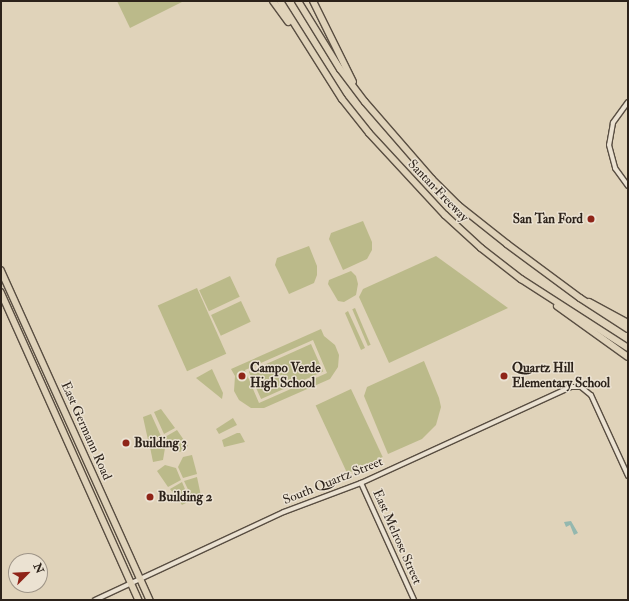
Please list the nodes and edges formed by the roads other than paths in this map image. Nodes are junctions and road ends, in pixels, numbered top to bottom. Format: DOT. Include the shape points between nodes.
graph roads {
  1 [pos="274,1"];
  2 [pos="280,1"];
  3 [pos="298,1"];
  4 [pos="313,1"];
  5 [pos="317,62"];
  6 [pos="365,102"];
  7 [pos="628,102"];
  8 [pos="628,186"];
  9 [pos="1,270"];
  10 [pos="1,292"];
  11 [pos="549,298"];
  12 [pos="580,298"];
  13 [pos="628,323"];
  14 [pos="628,329"];
  15 [pos="628,348"];
  16 [pos="628,357"];
  17 [pos="628,476"];
  18 [pos="361,483"];
  19 [pos="141,578"];
  20 [pos="132,583"];
  21 [pos="95,600"];
  22 [pos="139,600"];
  23 [pos="150,600"];
  24 [pos="414,600"];
  1 -- 5 [label="highway"];
  2 -- 5 [label="highway, Santan Freeway"];
  3 -- 6 [label="highway, Santan Freeway" via="340,69"];
  4 -- 6 [label="highway"];
  5 -- 11 [label="highway, Santan Freeway" via="369,134 444,215 481,248"];
  6 -- 12 [label="highway, Santan Freeway" via="405,150 458,205"];
  7 -- 8 [label="street" via="613,123 609,145 614,168"];
  9 -- 19 [label="main road, East Germann Road"];
  10 -- 20 [label="main road, East Germann Road"];
  11 -- 15 [label="highway, Santan Freeway"];
  11 -- 16 [label="highway" via="564,313"];
  12 -- 13 [label="highway" via="597,304"];
  12 -- 14 [label="highway, Santan Freeway"];
  17 -- 18 [label="street, South Quartz Street" via="593,398 581,387 570,387"];
  18 -- 19 [label="street, South Quartz Street" via="301,504"];
  18 -- 24 [label="street, East Melrose Street"];
  19 -- 20 [label="street, South Quartz Street"];
  19 -- 23 [label="main road, East Germann Road"];
  20 -- 21 [label="street, South Quartz Street"];
  20 -- 22 [label="main road, East Germann Road"];
}
